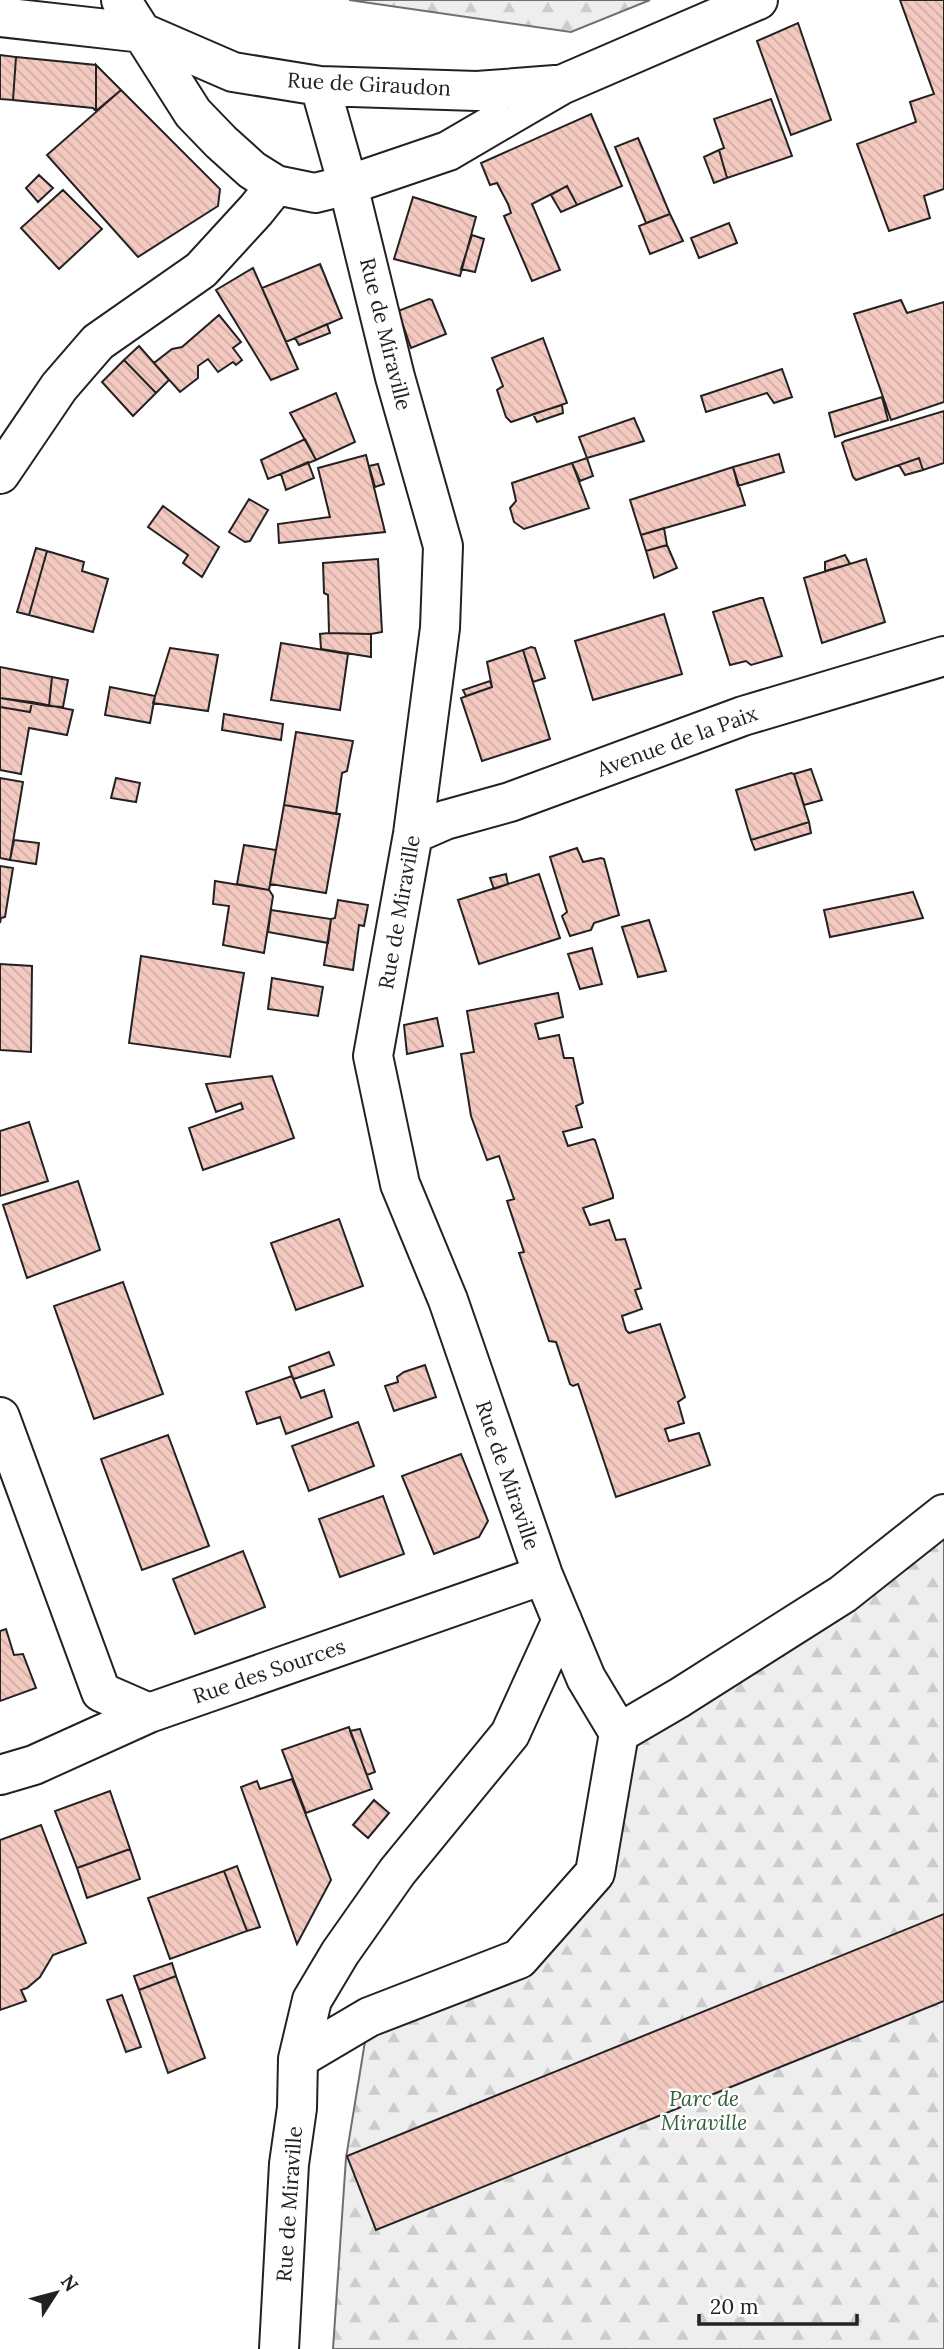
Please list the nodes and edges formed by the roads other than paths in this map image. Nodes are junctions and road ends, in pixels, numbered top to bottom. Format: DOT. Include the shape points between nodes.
graph roads {
  1 [pos="121,0"];
  2 [pos="758,0"];
  3 [pos="0,17"];
  4 [pos="142,33"];
  5 [pos="233,72"];
  6 [pos="561,85"];
  7 [pos="320,86"];
  8 [pos="221,142"];
  9 [pos="276,185"];
  10 [pos="348,185"];
  11 [pos="0,474"];
  12 [pos="944,656"];
  13 [pos="412,834"];
  14 [pos="0,1417"];
  15 [pos="944,1514"];
  16 [pos="543,1575"];
  17 [pos="562,1620"];
  18 [pos="149,1713"];
  19 [pos="618,1733"];
  20 [pos="0,1775"];
  21 [pos="298,2059"];
  22 [pos="279,2349"];
  1 -- 4 [label="street"];
  2 -- 6 [label="street, Rue de Giraudon"];
  3 -- 4 [label="street, Rue de Giraudon"];
  4 -- 5 [label="street, Rue de Giraudon"];
  4 -- 8 [label="street" via="193,113"];
  5 -- 7 [label="street, Rue de Giraudon"];
  5 -- 8 [label="street" via="219,102"];
  6 -- 7 [label="street, Rue de Giraudon" via="477,90"];
  6 -- 10 [label="street, Rue de Giraudon" via="448,151"];
  7 -- 10 [label="street, Rue de Miraville"];
  8 -- 9 [label="street" via="251,170"];
  9 -- 10 [label="street" via="315,193"];
  9 -- 11 [label="street" via="201,270 98,342 59,387"];
  10 -- 13 [label="street, Rue de Miraville" via="443,546 440,628"];
  12 -- 13 [label="street, Avenue de la Paix" via="743,716"];
  13 -- 16 [label="street, Rue de Miraville" via="373,1056 400,1184 448,1300"];
  14 -- 18 [label="street" via="101,1692"];
  15 -- 19 [label="street" via="843,1594"];
  16 -- 17 [label="street, Rue de Miraville"];
  16 -- 18 [label="street, Rue des Sources"];
  17 -- 19 [label="street, Rue de Miraville" via="586,1678"];
  17 -- 21 [label="street, Rue de Miraville" via="510,1734 397,1872 340,1953 312,2000"];
  18 -- 20 [label="street, Rue des Sources" via="34,1765"];
  19 -- 21 [label="street" via="594,1873 519,1959 369,2017"];
  21 -- 22 [label="street, Rue de Miraville"];
}
